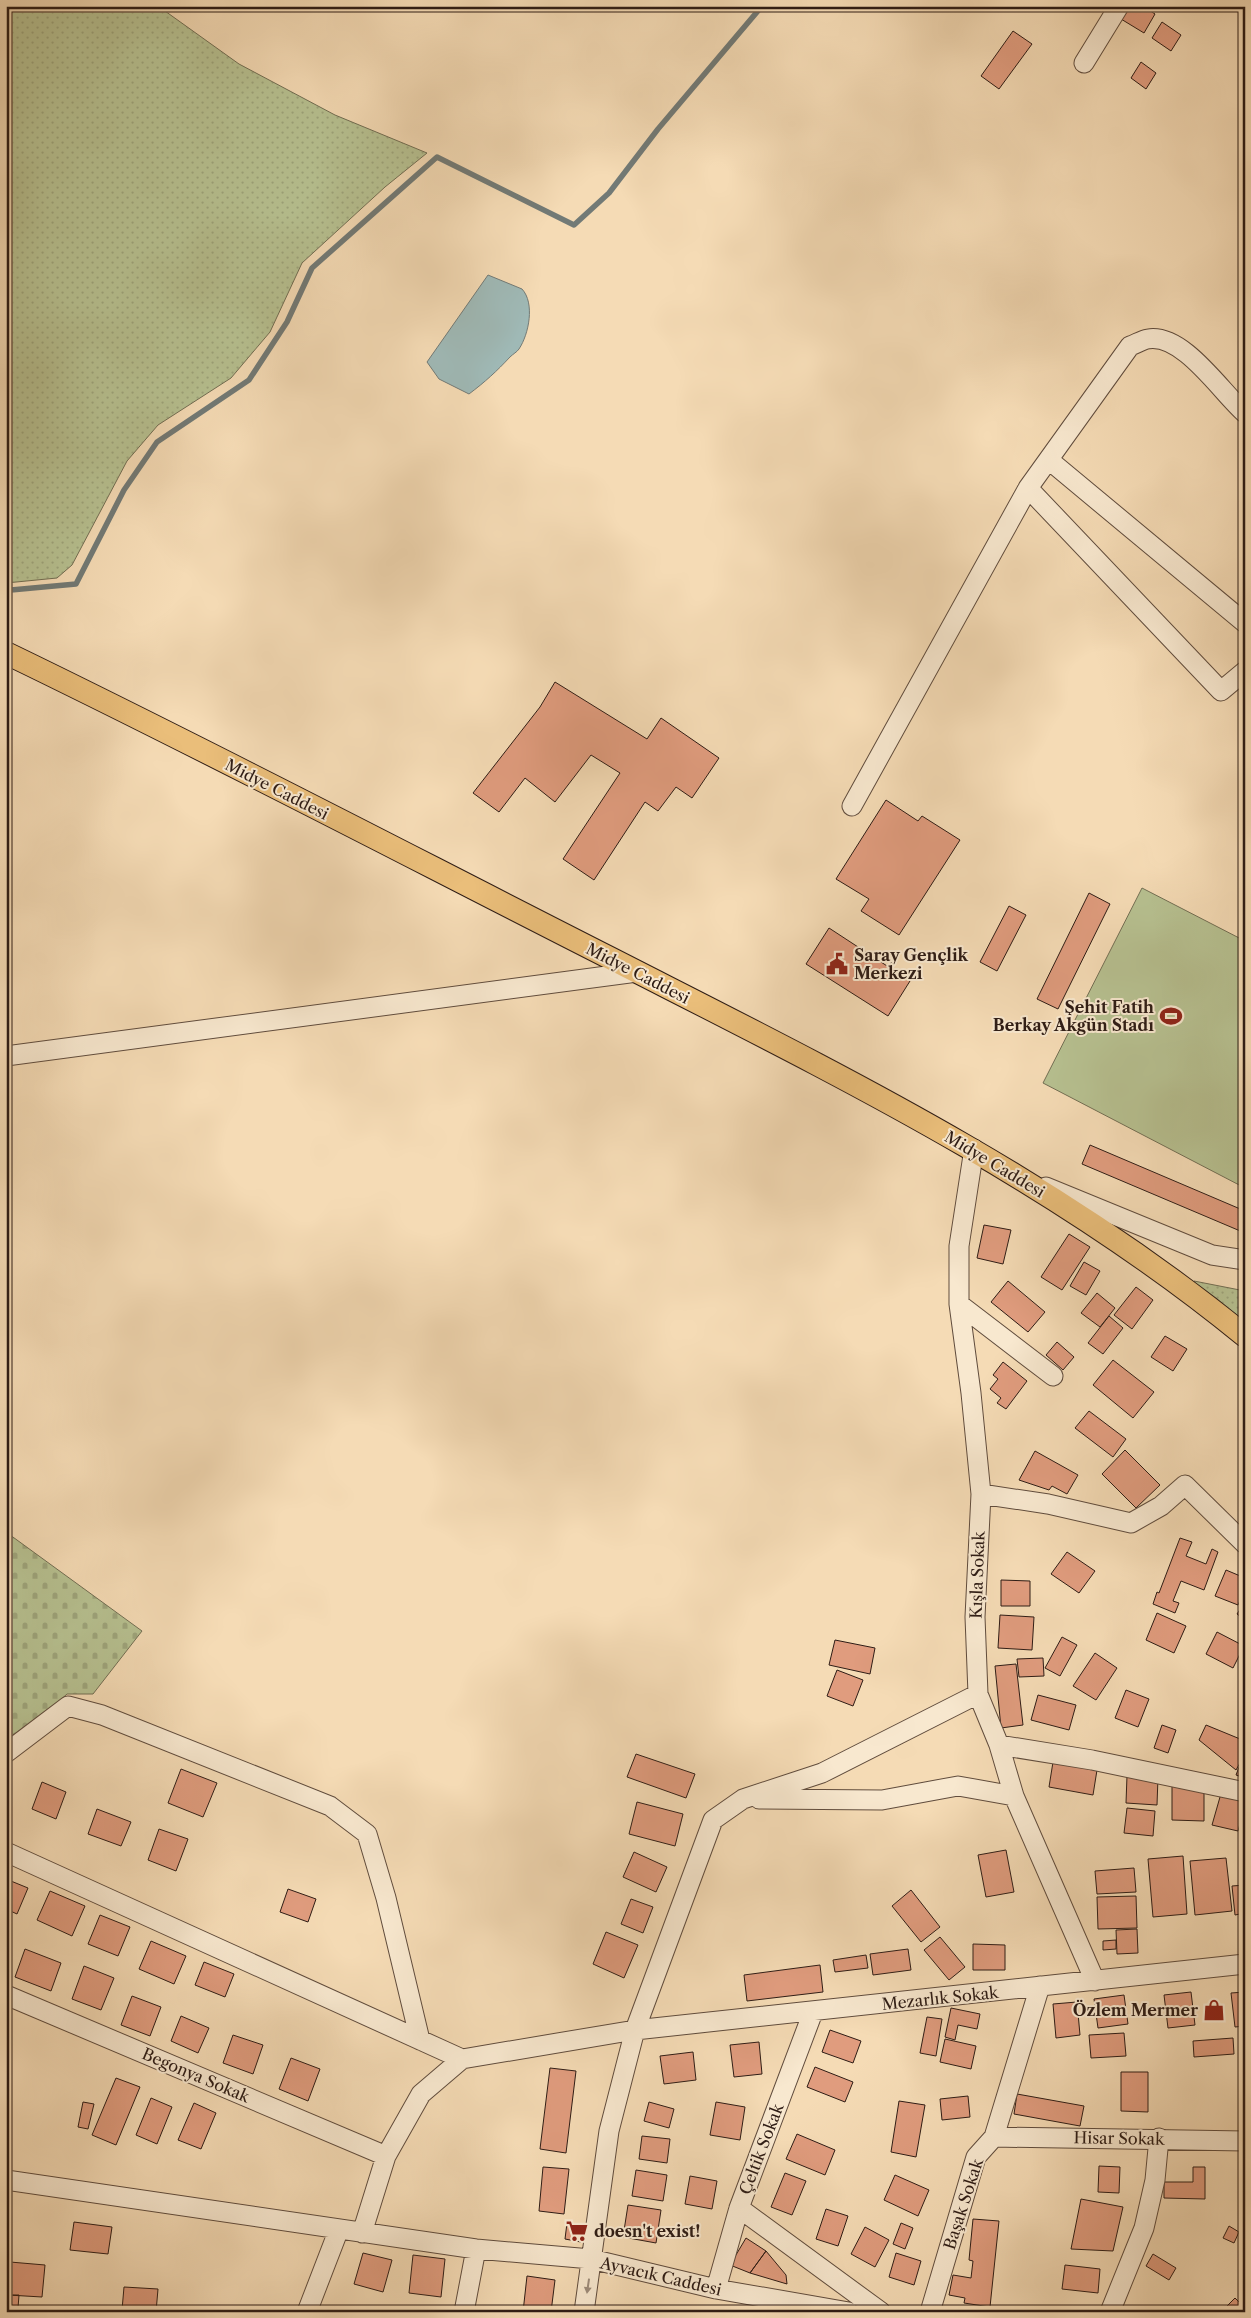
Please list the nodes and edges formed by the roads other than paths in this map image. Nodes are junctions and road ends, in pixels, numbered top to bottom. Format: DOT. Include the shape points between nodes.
graph roads {
  1 [pos="1119,6"];
  2 [pos="1084,63"];
  3 [pos="1245,413"];
  4 [pos="1049,460"];
  5 [pos="1028,488"];
  6 [pos="1245,624"];
  7 [pos="6,652"];
  8 [pos="1245,671"];
  9 [pos="852,806"];
  10 [pos="637,972"];
  11 [pos="6,1056"];
  12 [pos="974,1149"];
  13 [pos="1019,1176"];
  14 [pos="1245,1260"];
  15 [pos="959,1304"];
  16 [pos="1245,1336"];
  17 [pos="1053,1376"];
  18 [pos="981,1494"];
  19 [pos="1245,1544"];
  20 [pos="978,1694"];
  21 [pos="999,1745"];
  22 [pos="6,1753"];
  23 [pos="1245,1792"];
  24 [pos="1014,1796"];
  25 [pos="742,1799"];
  26 [pos="6,1852"];
  27 [pos="1245,1964"];
  28 [pos="1095,1980"];
  29 [pos="1040,1986"];
  30 [pos="6,1994"];
  31 [pos="813,2012"];
  32 [pos="635,2030"];
  33 [pos="420,2040"];
  34 [pos="462,2059"];
  35 [pos="994,2137"];
  36 [pos="1159,2138"];
  37 [pos="1245,2140"];
  38 [pos="386,2156"];
  39 [pos="6,2180"];
  40 [pos="739,2208"];
  41 [pos="339,2229"];
  42 [pos="362,2233"];
  43 [pos="476,2249"];
  44 [pos="591,2259"];
  45 [pos="716,2289"];
  46 [pos="307,2312"];
  47 [pos="464,2312"];
  48 [pos="584,2312"];
  49 [pos="849,2312"];
  50 [pos="881,2312"];
  51 [pos="930,2312"];
  52 [pos="1110,2312"];
  1 -- 2 [label="street"];
  3 -- 4 [label="street" via="1184,349 1163,339 1148,339 1130,346"];
  4 -- 5 [label="street"];
  4 -- 6 [label="street"];
  5 -- 8 [label="street" via="1222,691"];
  5 -- 9 [label="street"];
  7 -- 10 [label="main road, Midye Caddesi"];
  10 -- 11 [label="street"];
  10 -- 12 [label="main road, Midye Caddesi"];
  12 -- 13 [label="main road, Midye Caddesi"];
  12 -- 15 [label="street, Kışla Sokak" via="959,1246"];
  13 -- 14 [label="street" via="1212,1254"];
  13 -- 16 [label="main road, Midye Caddesi" via="1132,1250"];
  15 -- 17 [label="street"];
  15 -- 18 [label="street, Kışla Sokak"];
  18 -- 19 [label="street" via="1048,1504 1131,1523 1161,1506 1184,1485"];
  18 -- 20 [label="street, Kışla Sokak" via="975,1617"];
  20 -- 21 [label="street, Kışla Sokak"];
  20 -- 25 [label="street" via="822,1773"];
  21 -- 23 [label="street" via="1092,1760"];
  21 -- 24 [label="street, Kışla Sokak"];
  22 -- 33 [label="street" via="68,1706 102,1715 330,1806 367,1834"];
  24 -- 25 [label="street" via="958,1786 882,1800"];
  24 -- 28 [label="street, Kışla Sokak"];
  25 -- 32 [label="street" via="713,1820"];
  26 -- 33 [label="street"];
  27 -- 28 [label="street, Mezarlık Sokak"];
  28 -- 29 [label="street, Mezarlık Sokak"];
  29 -- 31 [label="street, Mezarlık Sokak"];
  29 -- 35 [label="street, Başak Sokak"];
  30 -- 38 [label="street, Begonya Sokak"];
  31 -- 32 [label="street, Mezarlık Sokak"];
  31 -- 40 [label="street, Çeltik Sokak"];
  32 -- 34 [label="street, Mezarlık Sokak"];
  32 -- 44 [label="street" via="609,2131"];
  33 -- 34 [label="street"];
  34 -- 38 [label="street" via="421,2094"];
  35 -- 36 [label="street, Hisar Sokak"];
  35 -- 51 [label="street, Başak Sokak" via="976,2157"];
  36 -- 37 [label="street, Hisar Sokak"];
  36 -- 52 [label="street" via="1155,2180 1144,2228"];
  38 -- 42 [label="street"];
  39 -- 41 [label="street, Ayvacık Caddesi"];
  40 -- 45 [label="street, Çeltik Sokak"];
  40 -- 50 [label="street"];
  41 -- 42 [label="street, Ayvacık Caddesi"];
  41 -- 46 [label="street"];
  42 -- 43 [label="street, Ayvacık Caddesi"];
  43 -- 44 [label="street, Ayvacık Caddesi"];
  43 -- 47 [label="street"];
  44 -- 45 [label="street, Ayvacık Caddesi"];
  44 -- 48 [label="street, one-way"];
  45 -- 49 [label="street, Ayvacık Caddesi"];
}
